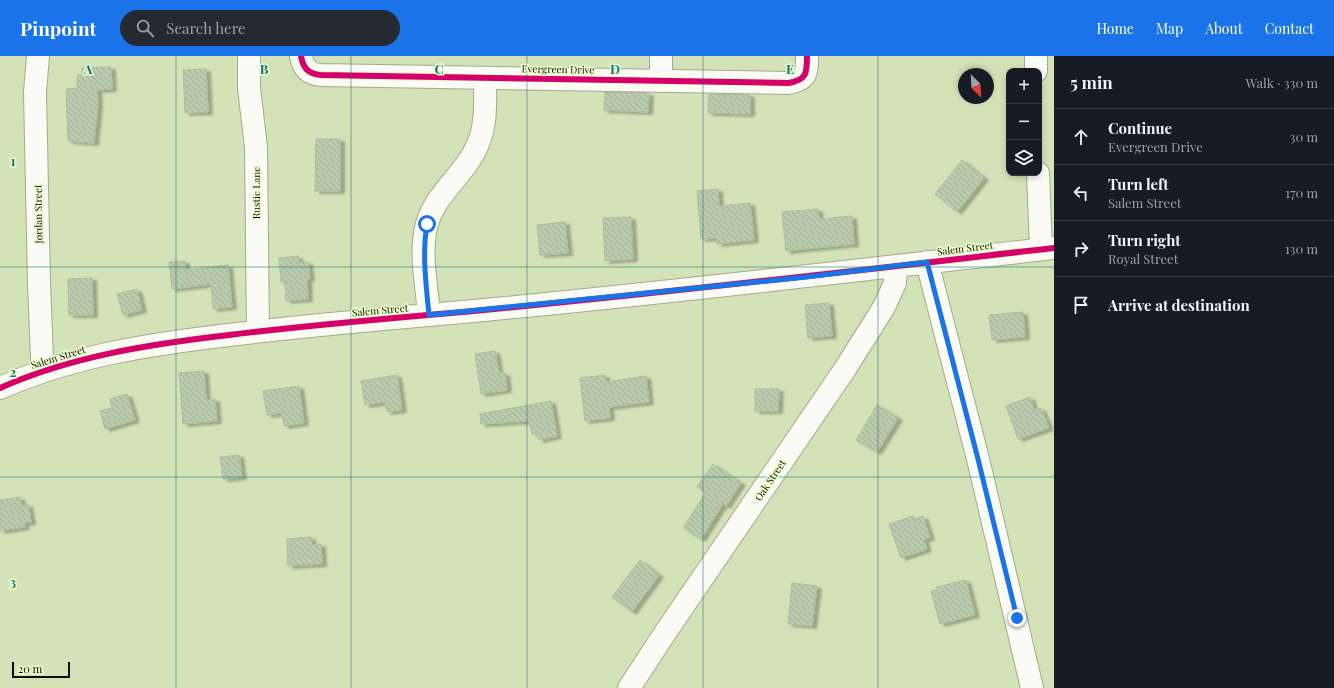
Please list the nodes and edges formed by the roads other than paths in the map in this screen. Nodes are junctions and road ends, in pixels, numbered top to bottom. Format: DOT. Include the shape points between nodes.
graph roads {
  1 [pos="38,56"];
  2 [pos="249,56"];
  3 [pos="301,56"];
  4 [pos="661,56"];
  5 [pos="807,56"];
  6 [pos="1036,56"];
  7 [pos="1036,68"];
  8 [pos="485,78"];
  9 [pos="661,81"];
  10 [pos="1038,176"];
  11 [pos="1048,248"];
  12 [pos="927,262"];
  13 [pos="896,266"];
  14 [pos="429,315"];
  15 [pos="258,331"];
  16 [pos="44,371"];
  17 [pos="0,388"];
  18 [pos="629,688"];
  19 [pos="1032,688"];
  1 -- 16 [label="street, Jordan Street" via="35,92 39,283"];
  2 -- 15 [label="street, Rustic Lane" via="249,88 256,147"];
  3 -- 8 [label="street, Evergreen Drive" via="303,66 313,74"];
  4 -- 9 [label="street"];
  5 -- 9 [label="street, Evergreen Drive" via="806,73 795,82"];
  6 -- 7 [label="street"];
  8 -- 9 [label="street, Evergreen Drive"];
  8 -- 14 [label="street" via="483,126 478,144 434,207 427,224 424,261"];
  10 -- 11 [label="street"];
  11 -- 12 [label="street, Salem Street"];
  12 -- 13 [label="street, Salem Street"];
  12 -- 19 [label="street" via="980,467"];
  13 -- 14 [label="street, Salem Street"];
  13 -- 18 [label="street, Oak Street" via="895,283 884,307 845,369"];
  14 -- 15 [label="street, Salem Street"];
  15 -- 16 [label="street, Salem Street" via="117,352"];
  16 -- 17 [label="street, Salem Street"];
}
